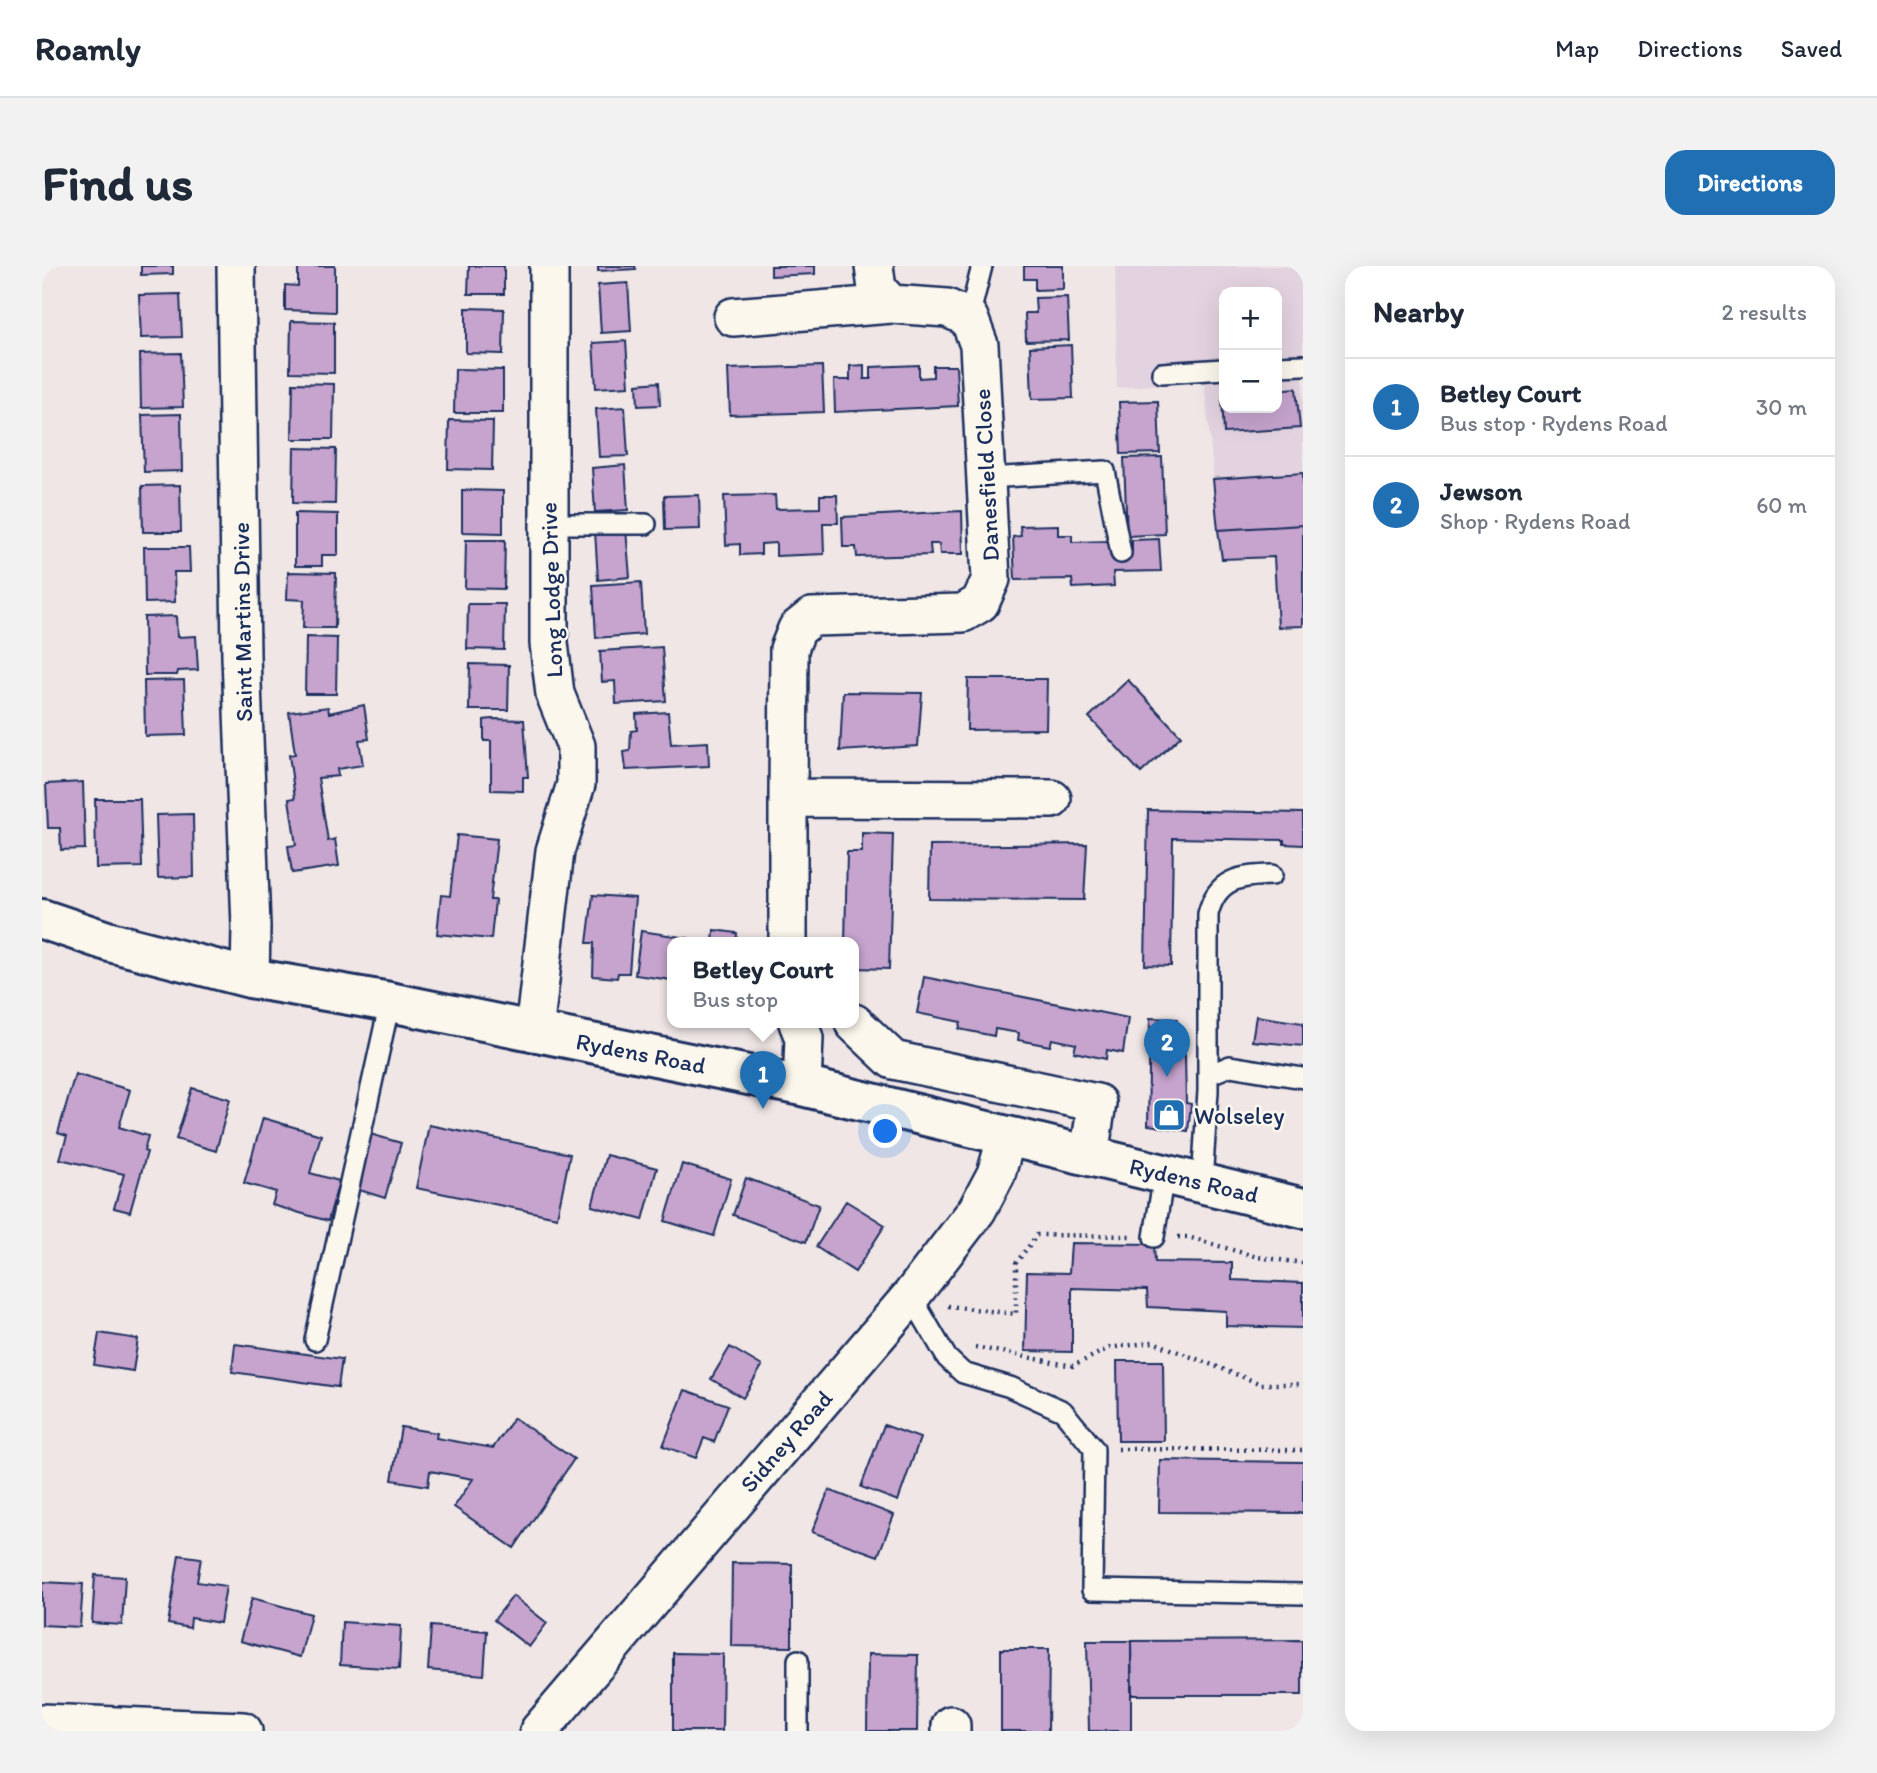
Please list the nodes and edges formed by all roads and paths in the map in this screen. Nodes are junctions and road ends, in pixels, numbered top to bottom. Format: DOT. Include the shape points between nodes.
graph roads {
  1 [pos="236,266"];
  2 [pos="549,266"];
  3 [pos="874,266"];
  4 [pos="982,266"];
  5 [pos="891,304"];
  6 [pos="733,317"];
  7 [pos="969,318"];
  8 [pos="1303,365"];
  9 [pos="1282,366"];
  10 [pos="1219,369"];
  11 [pos="1162,373"];
  12 [pos="986,478"];
  13 [pos="549,524"];
  14 [pos="646,524"];
  15 [pos="1121,553"];
  16 [pos="788,798"];
  17 [pos="1052,799"];
  18 [pos="1272,875"];
  19 [pos="42,919"];
  20 [pos="788,937"];
  21 [pos="250,978"];
  22 [pos="390,1002"];
  23 [pos="800,1028"];
  24 [pos="859,1028"];
  25 [pos="534,1032"];
  26 [pos="1208,1074"];
  27 [pos="1303,1078"];
  28 [pos="802,1086"];
  29 [pos="1007,1136"];
  30 [pos="1089,1155"];
  31 [pos="1164,1174"];
  32 [pos="1202,1182"];
  33 [pos="1296,1204"];
  34 [pos="1154,1237"];
  35 [pos="1303,1263"];
  36 [pos="920,1282"];
  37 [pos="948,1306"];
  38 [pos="953,1316"];
  39 [pos="315,1340"];
  40 [pos="971,1346"];
  41 [pos="1303,1384"];
  42 [pos="1094,1449"];
  43 [pos="1303,1450"];
  44 [pos="1303,1594"];
  45 [pos="798,1660"];
  46 [pos="42,1723"];
  47 [pos="555,1725"];
  48 [pos="243,1731"];
  49 [pos="798,1731"];
  1 -- 21 [label="street, Saint Martins Drive"];
  2 -- 13 [label="street, Long Lodge Drive"];
  3 -- 5 [label="street" via="877,289"];
  4 -- 7 [label="lane"];
  5 -- 6 [label="street"];
  5 -- 7 [label="street" via="947,307"];
  7 -- 12 [label="street, Danesfield Close" via="979,345"];
  8 -- 9 [label="lane"];
  10 -- 11 [label="lane"];
  12 -- 15 [label="lane" via="1105,471"];
  12 -- 16 [label="street, Danesfield Close" via="991,579 980,603 963,613 812,617 797,629 789,649"];
  13 -- 14 [label="lane"];
  13 -- 25 [label="street, Long Lodge Drive" via="549,643 555,694 576,746 576,784 555,851"];
  16 -- 17 [label="street"];
  16 -- 20 [label="street, Danesfield Close"];
  18 -- 26 [label="lane" via="1241,876 1221,889 1210,906"];
  19 -- 21 [label="street, Rydens Road" via="110,942"];
  21 -- 22 [label="street, Rydens Road"];
  22 -- 25 [label="street, Rydens Road"];
  22 -- 39 [label="lane"];
  23 -- 28 [label="street" via="804,1038"];
  24 -- 30 [label="street" via="893,1060 1097,1103"];
  25 -- 28 [label="street, Rydens Road"];
  26 -- 27 [label="lane" via="1230,1066"];
  26 -- 32 [label="lane"];
  28 -- 29 [label="street, Rydens Road"];
  29 -- 30 [label="street, Rydens Road"];
  29 -- 36 [label="street, Sidney Road" via="996,1174 977,1210"];
  30 -- 31 [label="street, Rydens Road"];
  31 -- 32 [label="street, Rydens Road"];
  31 -- 34 [label="lane"];
  32 -- 33 [label="street, Rydens Road"];
  34 -- 35 [label="path" via="1188,1237"];
  34 -- 37 [label="path" via="1037,1235 1016,1263 1016,1314"];
  36 -- 37 [label="path"];
  36 -- 42 [label="lane" via="947,1358 963,1373 1010,1387 1063,1411"];
  36 -- 47 [label="street, Sidney Road"];
  37 -- 38 [label="path"];
  40 -- 41 [label="path" via="1073,1366 1109,1348 1153,1342 1261,1384"];
  42 -- 43 [label="path"];
  42 -- 44 [label="lane" via="1091,1590"];
  45 -- 49 [label="lane"];
  46 -- 48 [label="street"];
}
